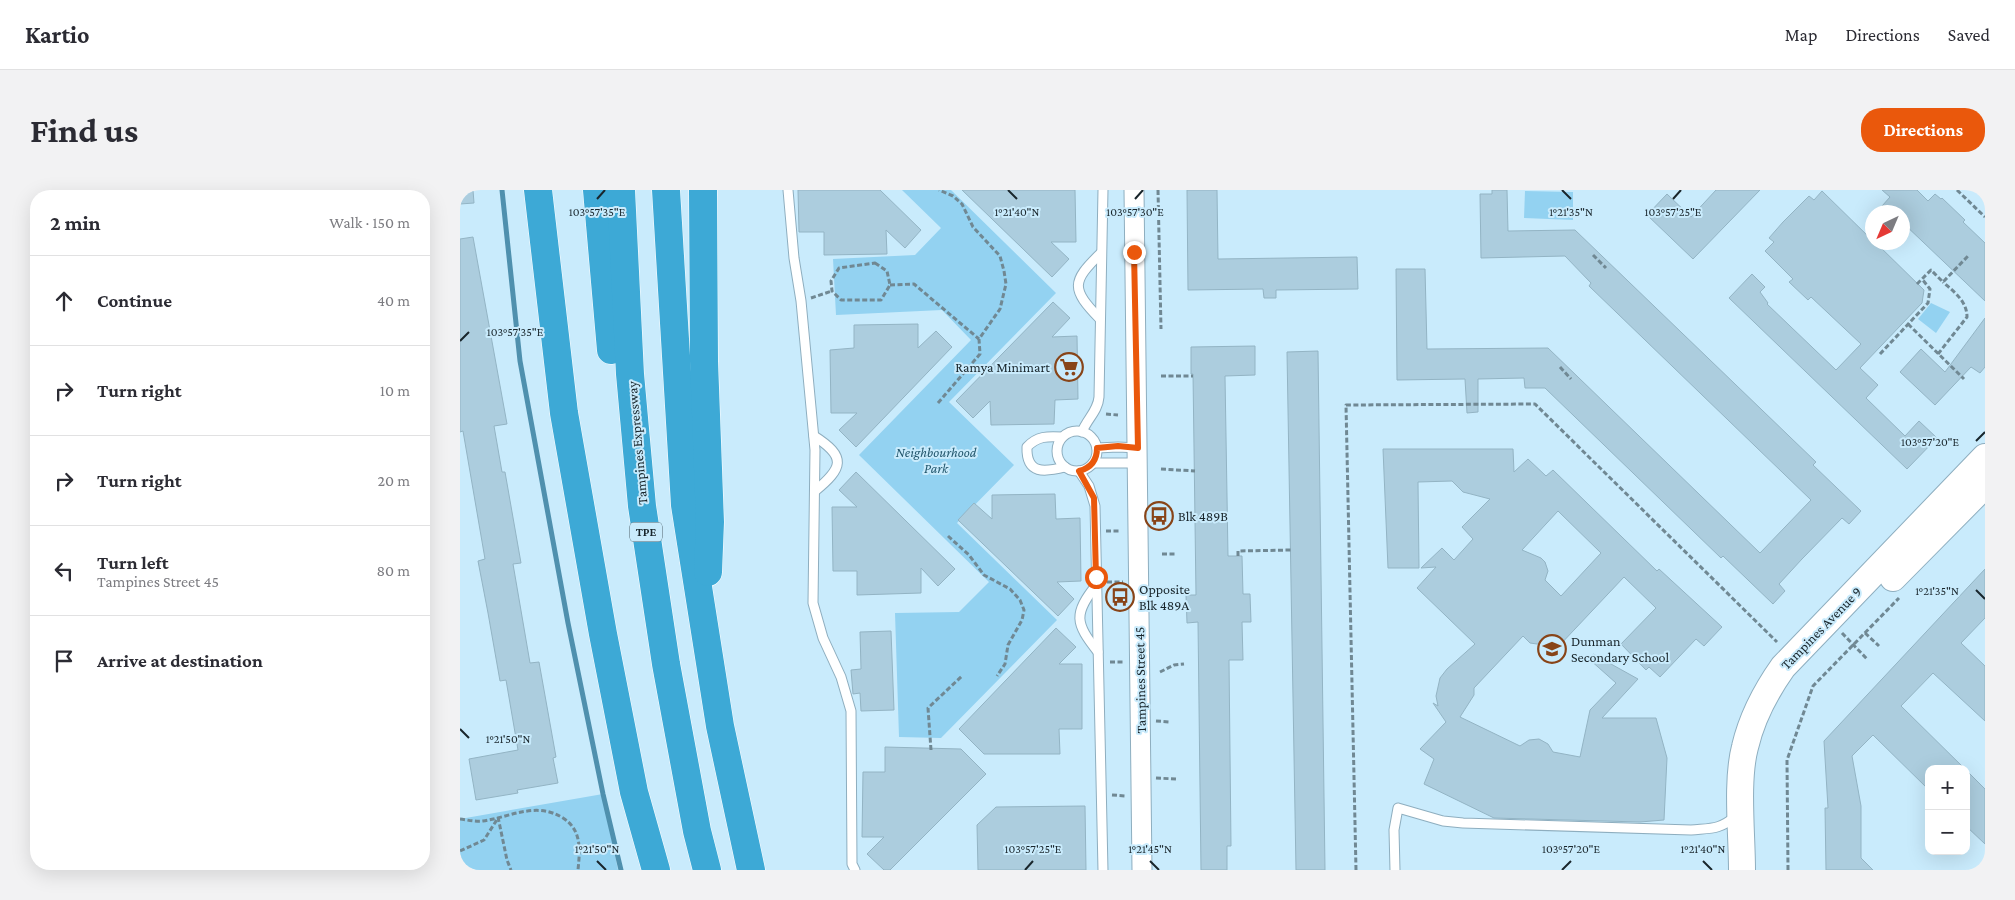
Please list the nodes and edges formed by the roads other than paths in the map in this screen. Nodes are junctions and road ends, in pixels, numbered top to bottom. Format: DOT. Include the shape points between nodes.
graph roads {
  1 [pos="538,190"];
  2 [pos="596,190"];
  3 [pos="621,190"];
  4 [pos="666,190"];
  5 [pos="703,190"];
  6 [pos="788,190"];
  7 [pos="1102,190"];
  8 [pos="1134,190"];
  9 [pos="1101,253"];
  10 [pos="1100,319"];
  11 [pos="1082,432"];
  12 [pos="814,436"];
  13 [pos="1062,438"];
  14 [pos="1097,448"];
  15 [pos="1137,456"];
  16 [pos="1985,457"];
  17 [pos="1094,463"];
  18 [pos="1065,467"];
  19 [pos="1079,471"];
  20 [pos="1985,485"];
  21 [pos="815,491"];
  22 [pos="642,506"];
  23 [pos="1096,584"];
  24 [pos="706,632"];
  25 [pos="1098,652"];
  26 [pos="1742,811"];
  27 [pos="656,870"];
  28 [pos="707,870"];
  29 [pos="751,870"];
  30 [pos="855,870"];
  31 [pos="1103,870"];
  32 [pos="1142,870"];
  33 [pos="1395,870"];
  34 [pos="1742,870"];
  35 [pos="1757,870"];
  1 -- 27 [label="highway" via="569,441 634,792"];
  2 -- 22 [label="highway" via="613,374"];
  3 -- 22 [label="highway, Tampines Expressway / TPE" via="630,374"];
  4 -- 24 [label="highway" via="685,506"];
  5 -- 24 [label="highway" via="704,361 710,522"];
  6 -- 12 [label="lane"];
  7 -- 9 [label="lane"];
  8 -- 15 [label="street, Tampines Street 45"];
  9 -- 10 [label="lane"];
  9 -- 10 [label="lane" via="1082,271 1079,289 1080,297"];
  10 -- 11 [label="lane" via="1098,404"];
  11 -- 13 [label="lane" via="1071,432"];
  11 -- 14 [label="lane" via="1089,435"];
  12 -- 21 [label="lane"];
  12 -- 21 [label="lane" via="829,445 838,459 829,480"];
  13 -- 18 [label="lane" via="1057,453"];
  13 -- 18 [label="lane" via="1046,436 1036,439 1027,447 1026,453 1028,462 1036,470"];
  14 -- 15 [label="lane" via="1118,446"];
  14 -- 17 [label="lane"];
  15 -- 17 [label="lane"];
  15 -- 32 [label="street, Tampines Street 45"];
  16 -- 26 [label="main road, Tampines Avenue 9" via="1783,667 1754,718 1745,747 1741,772"];
  17 -- 19 [label="lane"];
  18 -- 19 [label="lane"];
  19 -- 23 [label="lane" via="1094,498"];
  20 -- 35 [label="main road, Tampines Avenue 9" via="1853,632 1791,682 1773,712 1763,742 1756,781"];
  21 -- 30 [label="lane" via="813,603 851,712 852,864"];
  22 -- 28 [label="highway, Tampines Expressway / TPE" via="666,664"];
  23 -- 25 [label="lane"];
  23 -- 25 [label="lane" via="1080,612 1083,634"];
  24 -- 29 [label="highway" via="720,726"];
  25 -- 31 [label="lane"];
  26 -- 33 [label="lane" via="1725,825 1691,830 1443,821 1398,808 1394,830"];
  26 -- 34 [label="main road, Tampines Avenue 9"];
}
